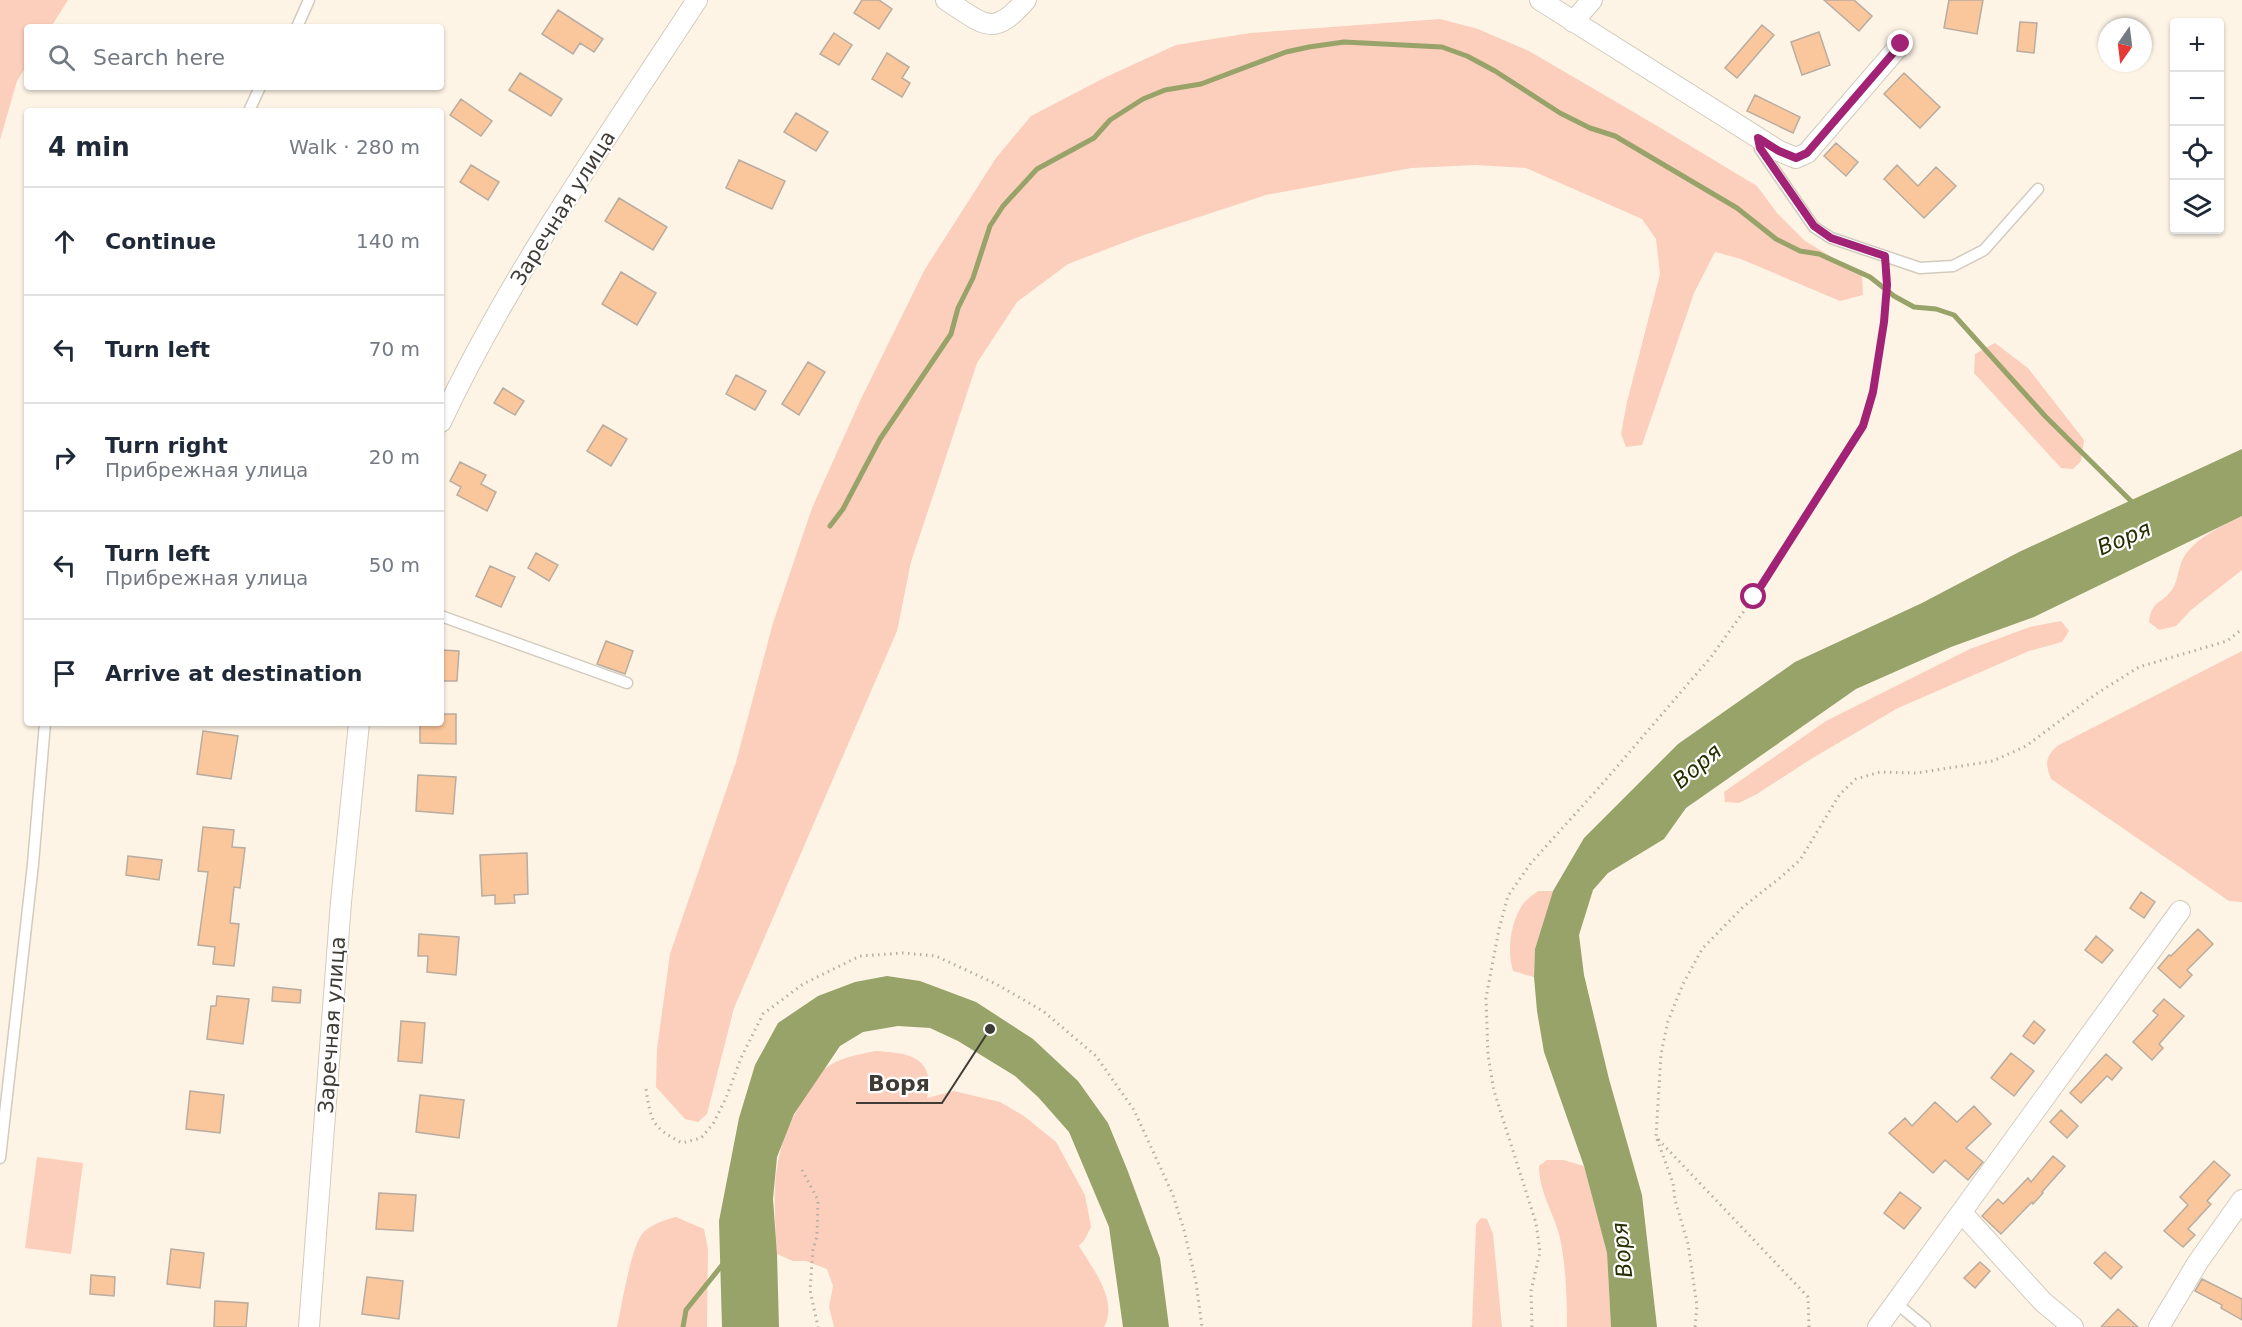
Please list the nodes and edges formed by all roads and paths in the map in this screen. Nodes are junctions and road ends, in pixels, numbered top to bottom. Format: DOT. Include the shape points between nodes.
graph roads {
  1 [pos="309,0"];
  2 [pos="697,0"];
  3 [pos="946,0"];
  4 [pos="1026,0"];
  5 [pos="1540,0"];
  6 [pos="1592,0"];
  7 [pos="1573,22"];
  8 [pos="298,24"];
  9 [pos="1901,44"];
  10 [pos="259,90"];
  11 [pos="250,108"];
  12 [pos="1758,138"];
  13 [pos="2038,189"];
  14 [pos="1885,256"];
  15 [pos="444,416"];
  16 [pos="444,617"];
  17 [pos="2242,629"];
  18 [pos="627,683"];
  19 [pos="45,726"];
  20 [pos="359,726"];
  21 [pos="2180,911"];
  22 [pos="646,1089"];
  23 [pos="1656,1137"];
  24 [pos="0,1158"];
  25 [pos="802,1170"];
  26 [pos="2242,1200"];
  27 [pos="1962,1213"];
  28 [pos="1896,1303"];
  29 [pos="309,1327"];
  30 [pos="818,1327"];
  31 [pos="1202,1327"];
  32 [pos="1532,1327"];
  33 [pos="1695,1327"];
  34 [pos="1809,1327"];
  35 [pos="1878,1327"];
  36 [pos="1925,1327"];
  37 [pos="2073,1327"];
  38 [pos="2158,1327"];
  1 -- 8 [label="lane"];
  2 -- 15 [label="street, Заречная улица" via="518,276"];
  3 -- 4 [label="street" via="976,19 999,24"];
  5 -- 7 [label="street"];
  6 -- 7 [label="street"];
  7 -- 12 [label="street"];
  9 -- 12 [label="street" via="1807,153 1796,158"];
  10 -- 11 [label="lane"];
  12 -- 14 [label="lane" via="1760,148 1814,226 1831,238"];
  13 -- 14 [label="lane" via="1984,250 1953,266 1920,268"];
  14 -- 32 [label="path" via="1884,322 1873,392 1863,426 1711,657 1531,863 1508,896 1486,998 1488,1055 1494,1091 1536,1223 1540,1252 1531,1291"];
  16 -- 18 [label="lane"];
  17 -- 23 [label="path" via="2227,641 2139,666 2026,746 1993,761 1917,773 1880,772 1856,779 1840,794 1800,860 1743,907 1702,949 1668,1021 1661,1054"];
  19 -- 24 [label="lane"];
  20 -- 29 [label="street, Заречная улица" via="341,902"];
  21 -- 27 [label="street"];
  22 -- 31 [label="path" via="650,1115 660,1131 682,1143 701,1138 726,1098 763,1014 803,984 860,956 936,956 1043,1011 1096,1056 1134,1110 1173,1195 1196,1282"];
  23 -- 33 [label="path" via="1673,1183 1688,1244 1697,1306"];
  23 -- 34 [label="path" via="1808,1297"];
  25 -- 30 [label="path" via="818,1200 810,1290"];
  26 -- 38 [label="street"];
  27 -- 28 [label="street"];
  27 -- 37 [label="street" via="2043,1302"];
  28 -- 35 [label="street"];
  28 -- 36 [label="lane"];
}
